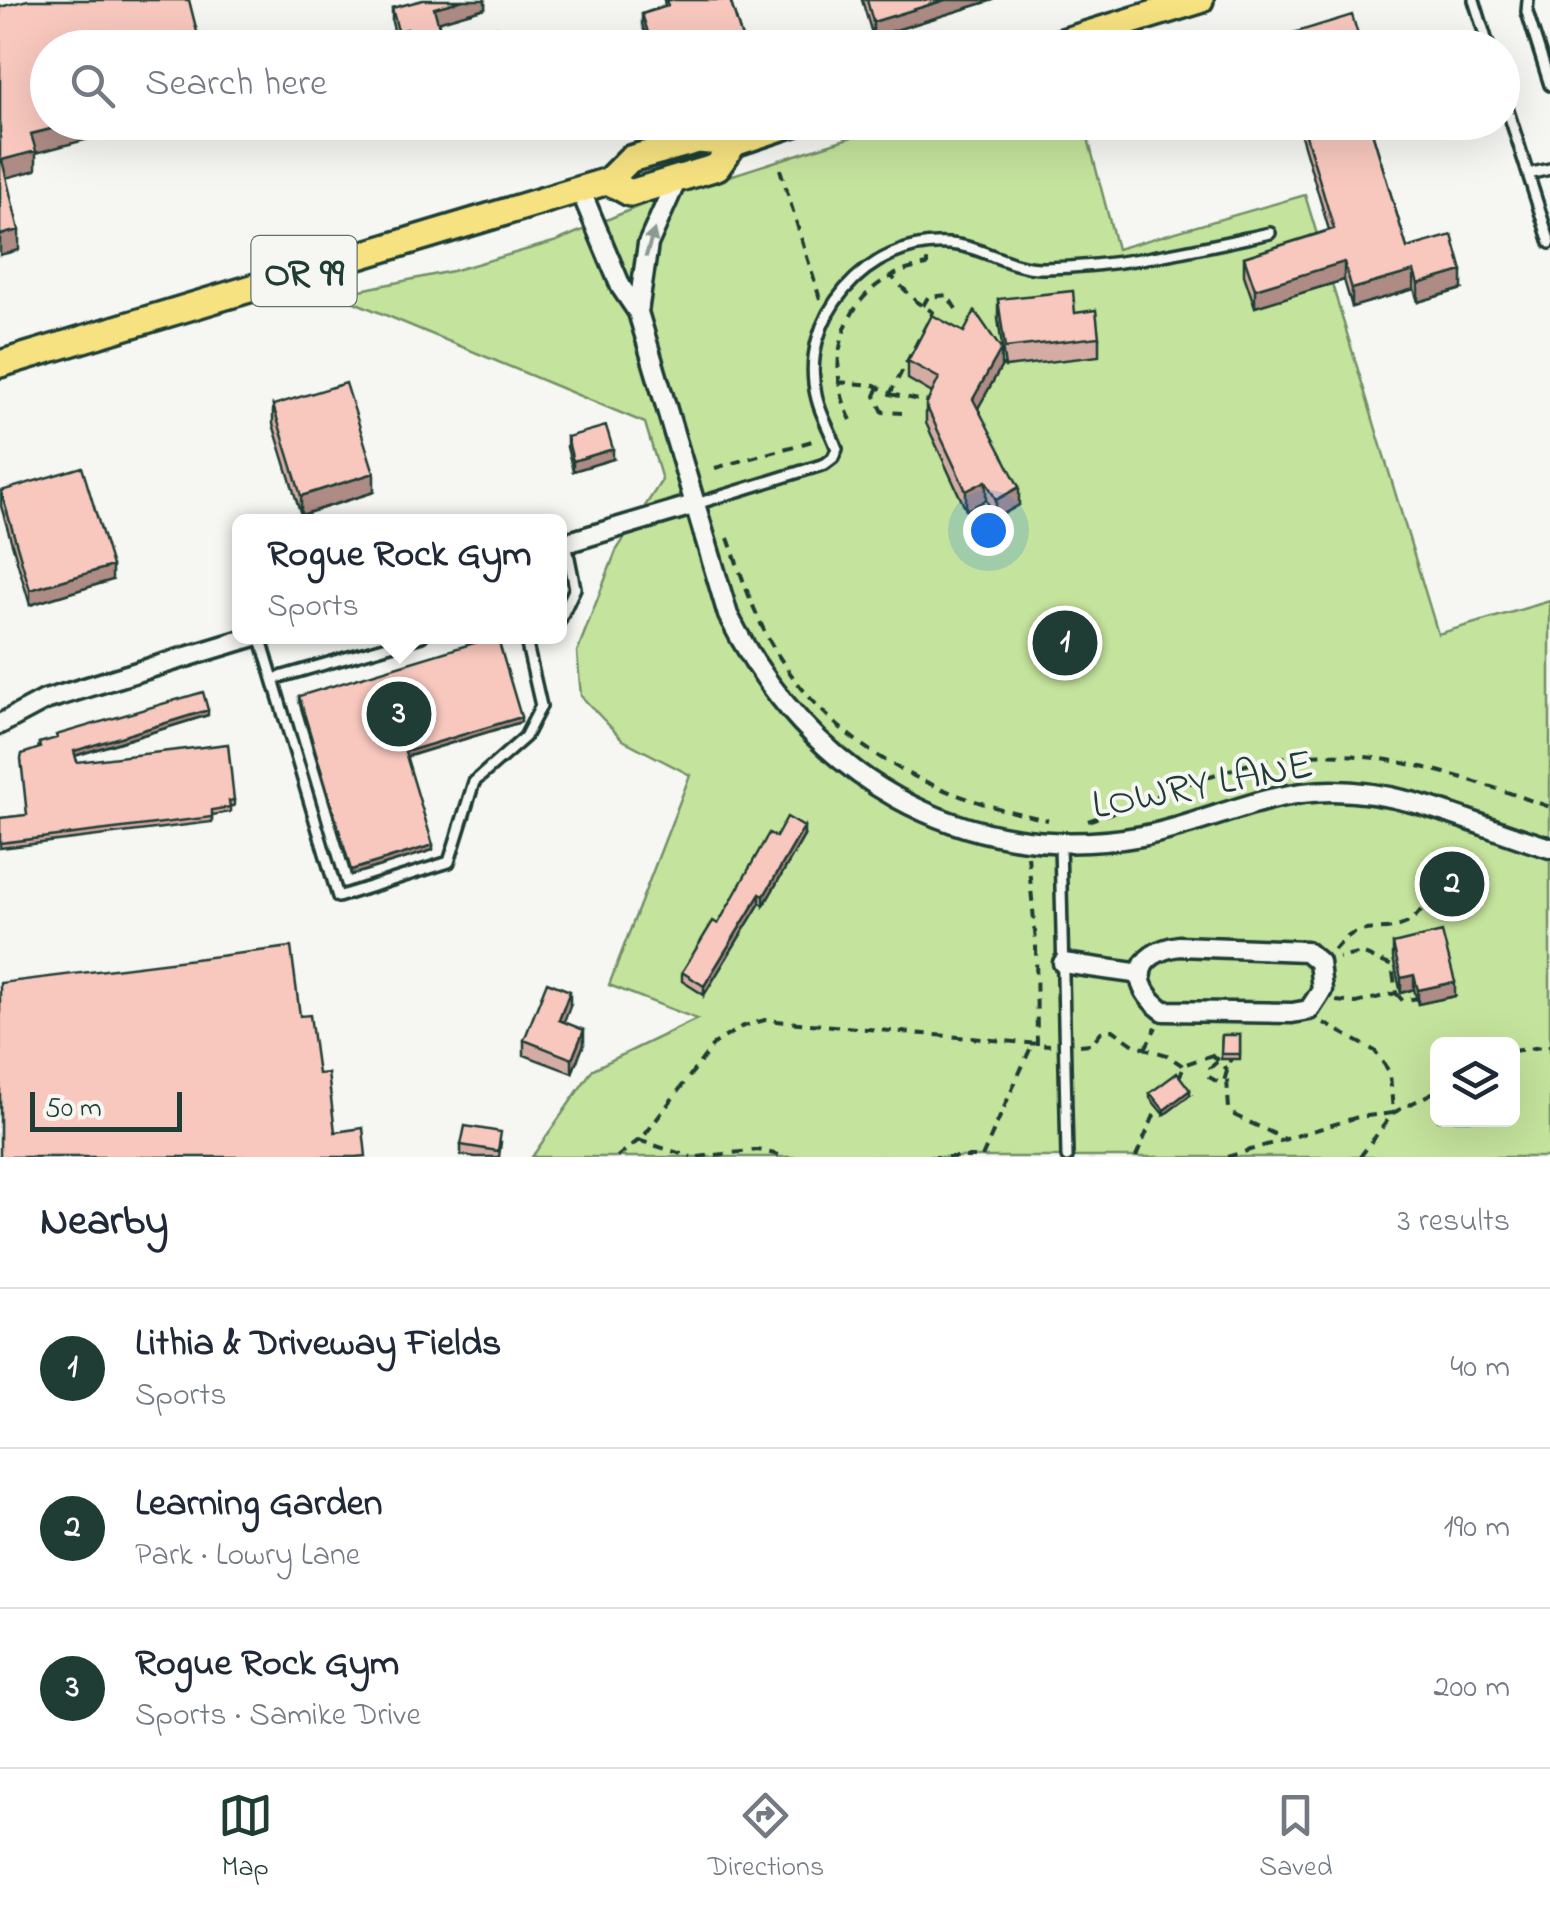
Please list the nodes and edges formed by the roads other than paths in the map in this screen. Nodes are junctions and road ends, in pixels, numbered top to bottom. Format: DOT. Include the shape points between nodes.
graph roads {
  1 [pos="1200,0"];
  2 [pos="1474,0"];
  3 [pos="1528,0"];
  4 [pos="1102,30"];
  5 [pos="1483,30"];
  6 [pos="1550,85"];
  7 [pos="743,140"];
  8 [pos="1517,140"];
  9 [pos="734,143"];
  10 [pos="1550,169"];
  11 [pos="1528,174"];
  12 [pos="677,179"];
  13 [pos="608,181"];
  14 [pos="580,189"];
  15 [pos="1270,233"];
  16 [pos="1550,242"];
  17 [pos="638,312"];
  18 [pos="0,364"];
  19 [pos="693,505"];
  20 [pos="567,543"];
  21 [pos="567,561"];
  22 [pos="567,605"];
  23 [pos="232,644"];
  24 [pos="260,644"];
  25 [pos="394,644"];
  26 [pos="528,644"];
  27 [pos="273,679"];
  28 [pos="0,724"];
  29 [pos="1060,842"];
  30 [pos="1550,848"];
  31 [pos="1062,964"];
  32 [pos="1142,974"];
  33 [pos="1067,1157"];
  1 -- 4 [label="main road"];
  2 -- 5 [label="lane"];
  3 -- 6 [label="lane"];
  7 -- 9 [label="main road, OR 99"];
  8 -- 11 [label="lane"];
  9 -- 12 [label="main road, OR 99" via="717,167"];
  9 -- 13 [label="main road, OR 99" via="698,140 630,159"];
  10 -- 11 [label="lane"];
  11 -- 16 [label="lane"];
  12 -- 13 [label="main road, OR 99" via="630,193"];
  17 -- 12 [label="street, LOWRY LANE, one-way" via="648,244"];
  13 -- 14 [label="main road, OR 99"];
  14 -- 17 [label="street, LOWRY LANE"];
  14 -- 18 [label="main road, OR 99"];
  15 -- 19 [label="lane" via="1144,259 1044,268 1014,265 970,246 925,244 884,255 861,270 832,308 817,348 816,398 837,449 833,458"];
  17 -- 19 [label="street, LOWRY LANE"];
  19 -- 20 [label="street"];
  19 -- 29 [label="street, LOWRY LANE" via="746,652 814,738 878,788 938,818"];
  21 -- 22 [label="lane" via="575,588"];
  23 -- 28 [label="street" via="45,700"];
  24 -- 27 [label="lane"];
  25 -- 27 [label="lane"];
  26 -- 27 [label="lane" via="540,706 525,737 474,782 449,862 338,897"];
  29 -- 30 [label="street, LOWRY LANE" via="1152,834 1263,800 1328,791 1420,802"];
  29 -- 31 [label="lane"];
  31 -- 32 [label="street"];
  31 -- 33 [label="lane"];
  32 -- 32 [label="street" via="1143,990 1164,1012 1272,1013 1314,1005 1322,982 1319,962 1299,949 1179,946 1156,950"];
}
